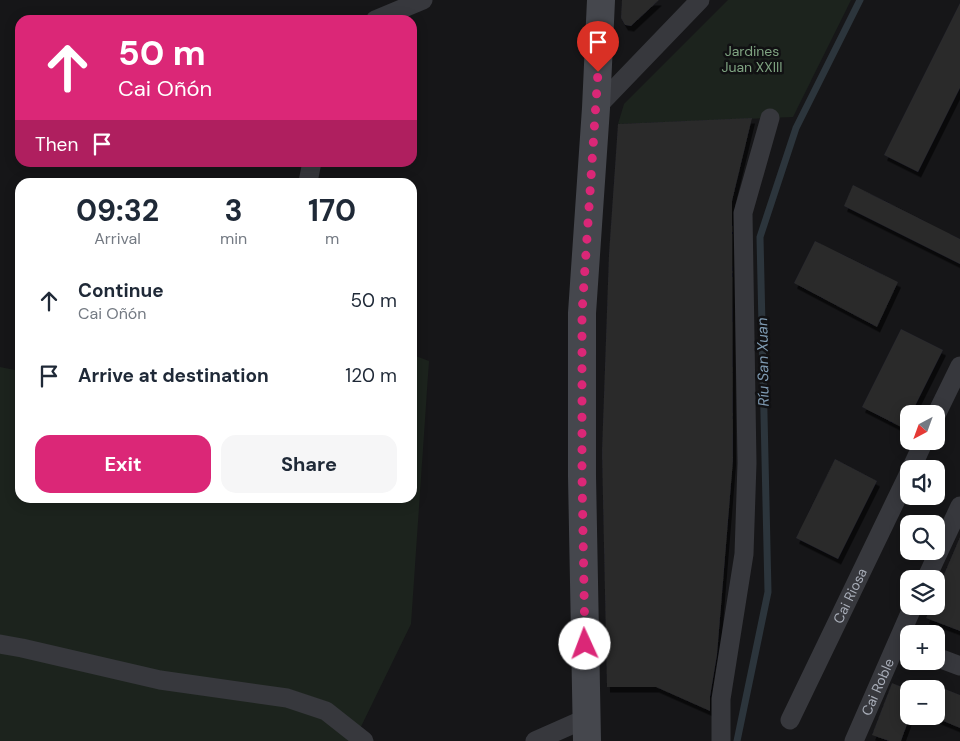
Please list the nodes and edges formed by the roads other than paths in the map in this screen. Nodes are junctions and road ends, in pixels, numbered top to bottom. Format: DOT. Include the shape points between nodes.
graph roads {
  1 [pos="423,0"];
  2 [pos="602,0"];
  3 [pos="700,0"];
  4 [pos="387,15"];
  5 [pos="596,108"];
  6 [pos="770,118"];
  7 [pos="959,371"];
  8 [pos="941,405"];
  9 [pos="900,491"];
  10 [pos="960,506"];
  11 [pos="930,570"];
  12 [pos="0,644"];
  13 [pos="900,649"];
  14 [pos="945,660"];
  15 [pos="960,666"];
  16 [pos="790,720"];
  17 [pos="587,729"];
  18 [pos="364,741"];
  19 [pos="535,741"];
  20 [pos="721,741"];
  21 [pos="855,741"];
  1 -- 4 [label="street"];
  2 -- 5 [label="street"];
  3 -- 5 [label="street"];
  5 -- 17 [label="street" via="582,313"];
  6 -- 20 [label="street" via="743,213 748,463 744,554 721,699"];
  7 -- 8 [label="street"];
  9 -- 16 [label="street, Cai Riosa"];
  10 -- 11 [label="street"];
  12 -- 18 [label="street" via="160,680 287,698 326,711"];
  13 -- 21 [label="street, Cai Roble"];
  14 -- 15 [label="street"];
  17 -- 19 [label="street"];
}
